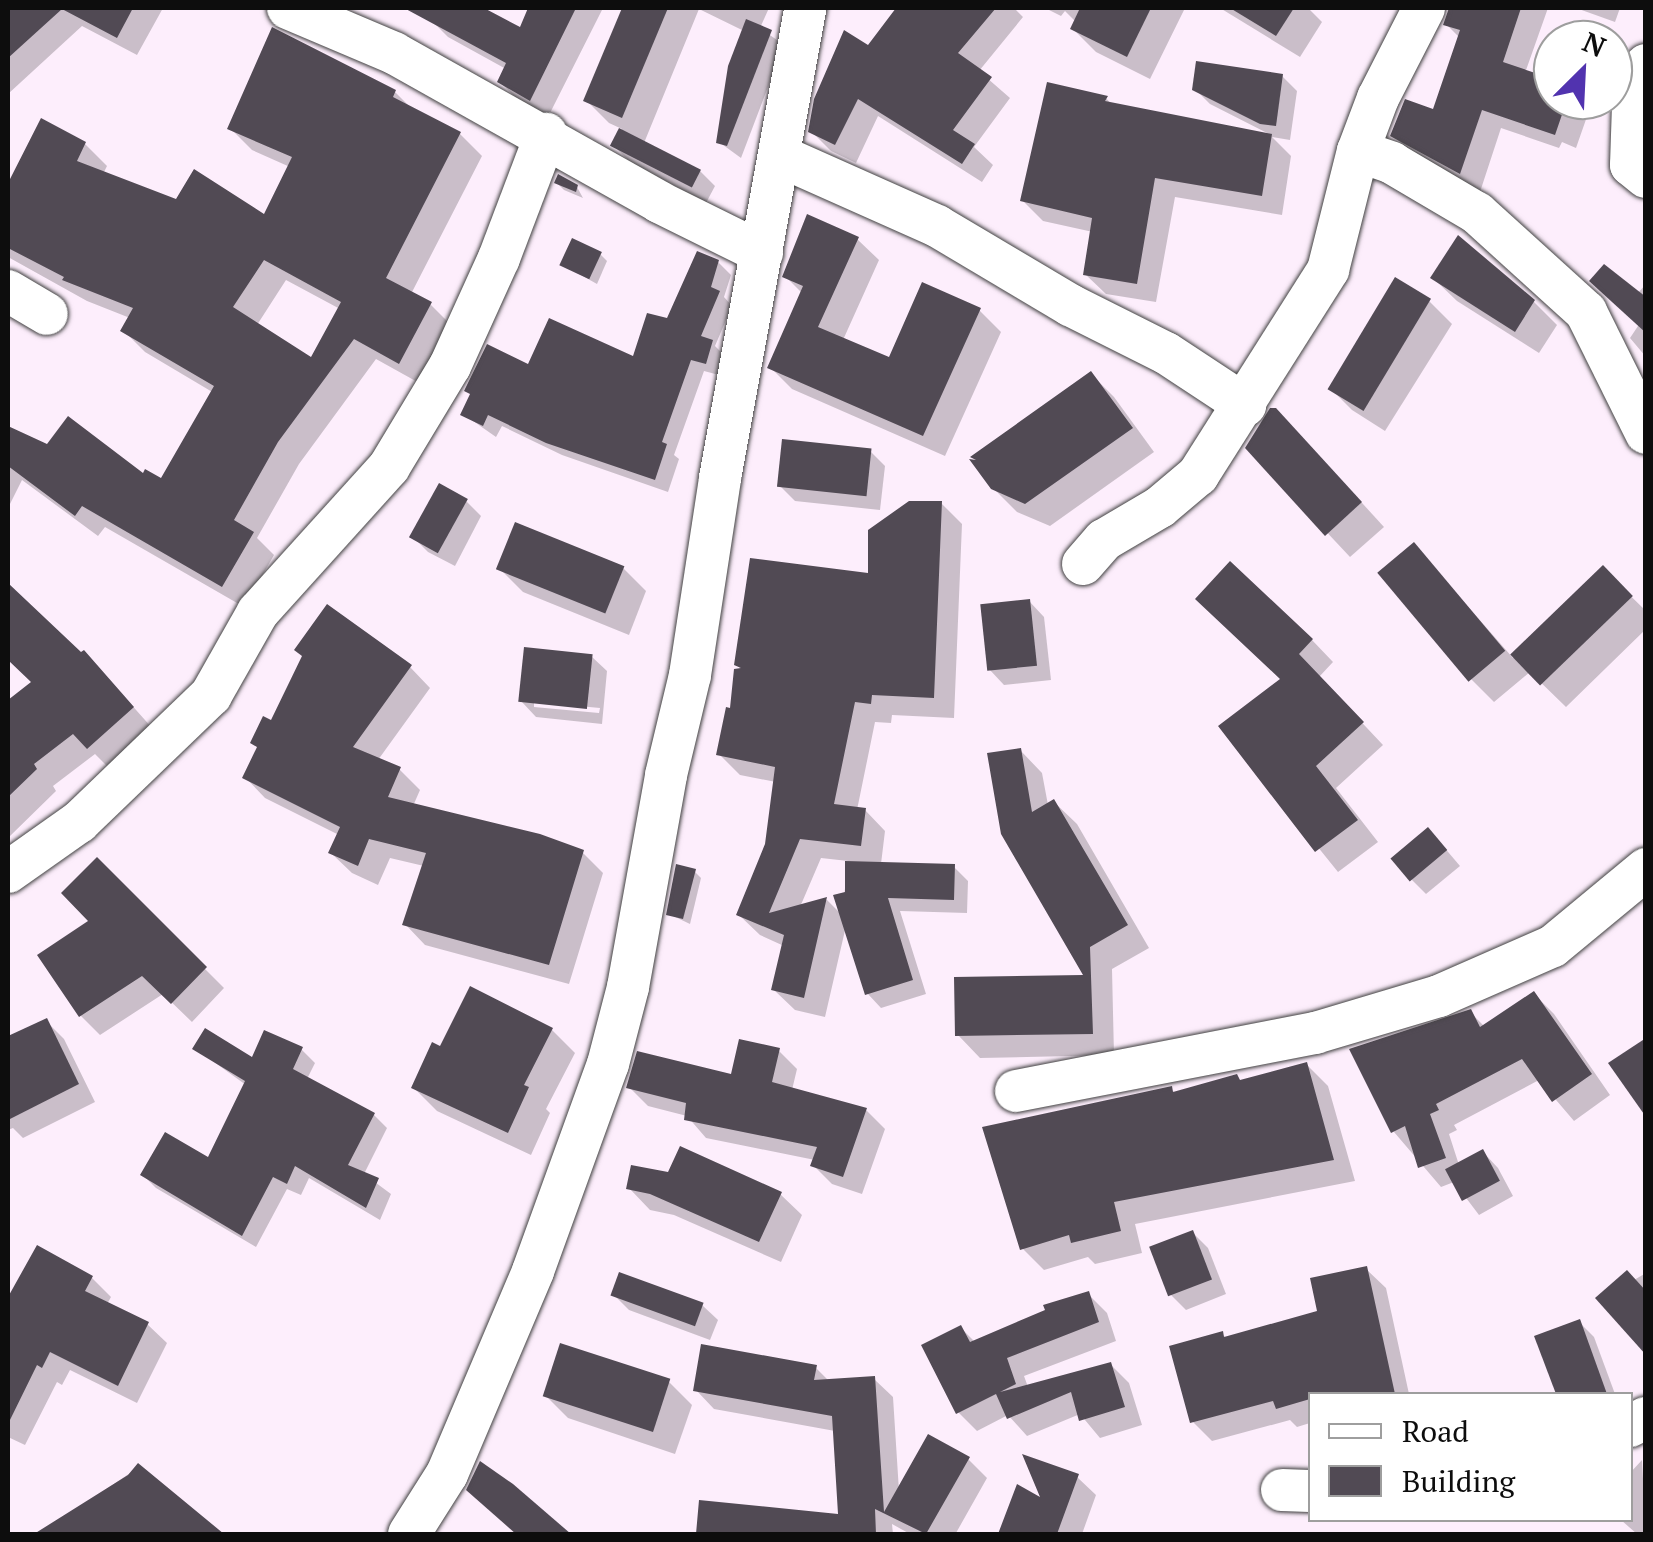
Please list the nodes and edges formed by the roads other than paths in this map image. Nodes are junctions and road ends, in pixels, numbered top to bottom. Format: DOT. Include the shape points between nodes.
graph roads {
  1 [pos="288,8"];
  2 [pos="805,8"];
  3 [pos="1424,8"];
  4 [pos="1646,65"];
  5 [pos="546,134"];
  6 [pos="1358,151"];
  7 [pos="780,156"];
  8 [pos="1646,177"];
  9 [pos="762,253"];
  10 [pos="8,291"];
  11 [pos="48,314"];
  12 [pos="1245,406"];
  13 [pos="1646,433"];
  14 [pos="1083,564"];
  15 [pos="1646,869"];
  16 [pos="8,872"];
  17 [pos="1016,1090"];
  18 [pos="408,1534"];
  1 -- 5 [label="street" via="394,53"];
  2 -- 7 [label="street"];
  3 -- 6 [label="street"];
  4 -- 8 [label="street" via="1633,105 1632,165"];
  5 -- 9 [label="street" via="659,202"];
  5 -- 16 [label="street" via="450,366 389,467 258,612 211,696 79,822"];
  6 -- 12 [label="street" via="1328,270"];
  6 -- 13 [label="street" via="1392,163 1477,213 1586,312"];
  7 -- 9 [label="street"];
  7 -- 12 [label="street" via="937,226 1070,305 1166,352"];
  9 -- 18 [label="street" via="690,675 608,1064 492,1373 448,1474"];
  10 -- 11 [label="street"];
  12 -- 14 [label="street" via="1198,475 1160,508 1104,540"];
  15 -- 17 [label="street" via="1553,946 1439,996 1315,1032"];
}
